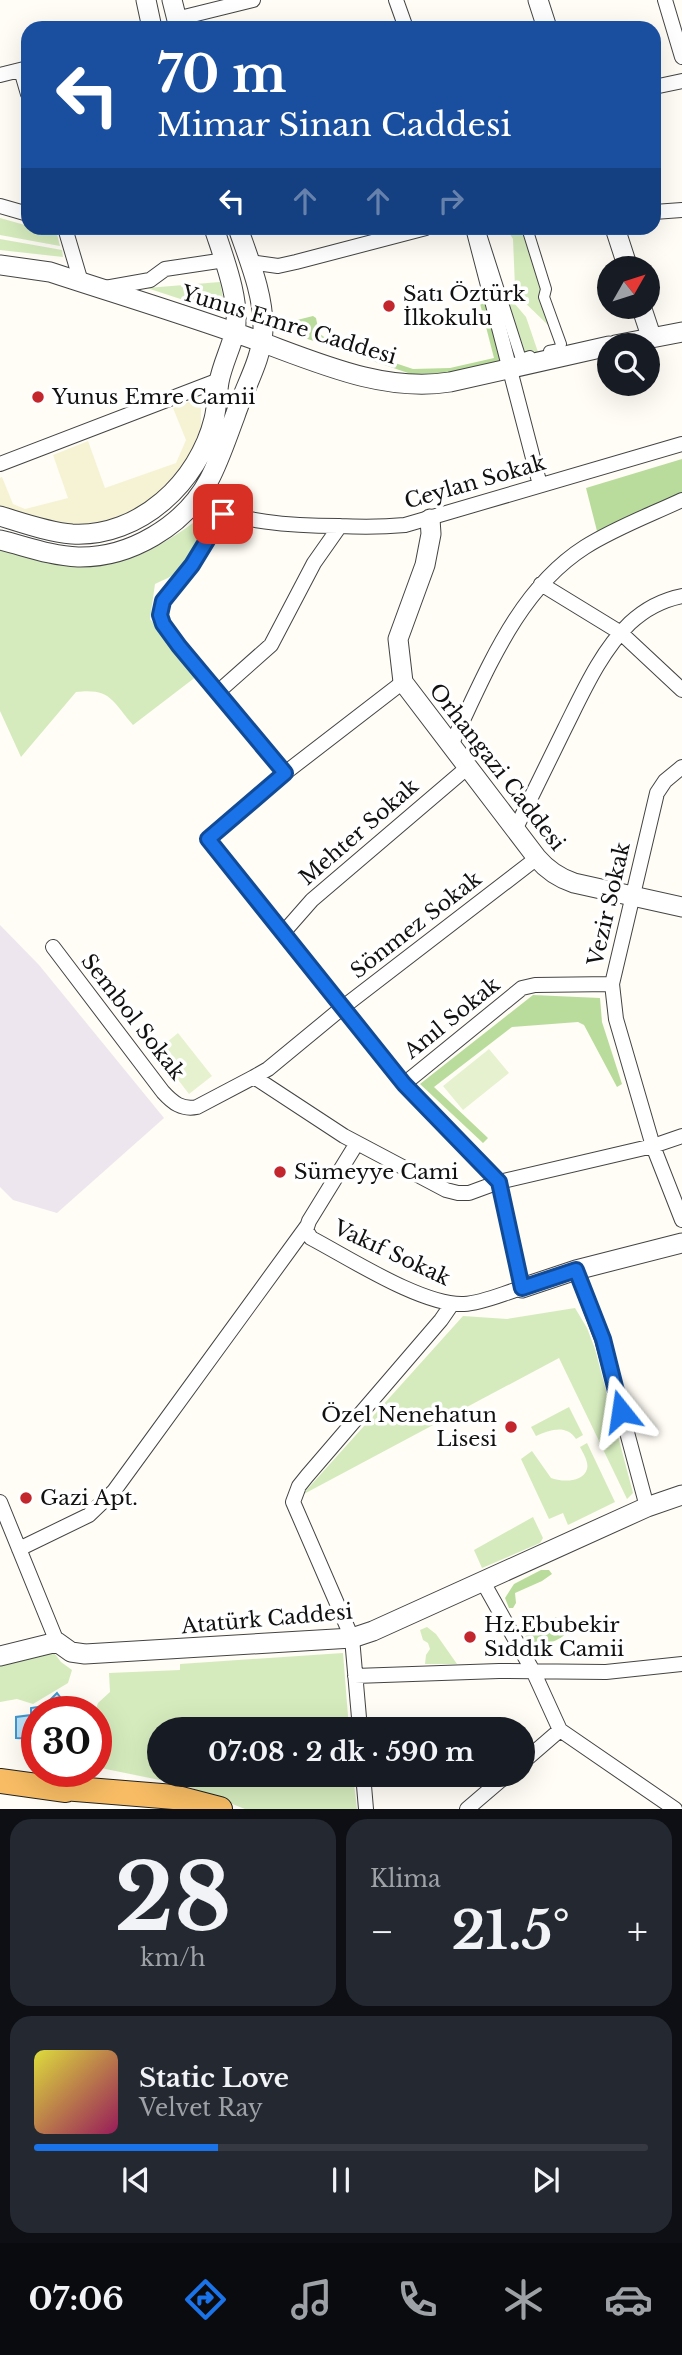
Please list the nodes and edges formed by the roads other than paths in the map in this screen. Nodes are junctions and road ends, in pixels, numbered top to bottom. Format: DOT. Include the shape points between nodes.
graph roads {
  1 [pos="146,0"];
  2 [pos="253,0"];
  3 [pos="396,0"];
  4 [pos="538,0"];
  5 [pos="665,0"];
  6 [pos="175,16"];
  7 [pos="150,21"];
  8 [pos="404,21"];
  9 [pos="545,21"];
  10 [pos="682,57"];
  11 [pos="21,70"];
  12 [pos="0,75"];
  13 [pos="682,81"];
  14 [pos="661,85"];
  15 [pos="0,206"];
  16 [pos="682,210"];
  17 [pos="21,212"];
  18 [pos="661,212"];
  19 [pos="67,235"];
  20 [pos="217,235"];
  21 [pos="240,235"];
  22 [pos="399,235"];
  23 [pos="475,235"];
  24 [pos="481,235"];
  25 [pos="529,235"];
  26 [pos="617,235"];
  27 [pos="624,256"];
  28 [pos="225,260"];
  29 [pos="249,262"];
  30 [pos="0,265"];
  31 [pos="81,282"];
  32 [pos="100,289"];
  33 [pos="234,332"];
  34 [pos="682,332"];
  35 [pos="660,335"];
  36 [pos="262,342"];
  37 [pos="597,349"];
  38 [pos="509,370"];
  39 [pos="219,380"];
  40 [pos="682,444"];
  41 [pos="0,464"];
  42 [pos="540,485"];
  43 [pos="682,500"];
  44 [pos="194,503"];
  45 [pos="223,514"];
  46 [pos="0,516"];
  47 [pos="430,519"];
  48 [pos="340,526"];
  49 [pos="0,540"];
  50 [pos="541,584"];
  51 [pos="682,596"];
  52 [pos="621,633"];
  53 [pos="403,682"];
  54 [pos="682,690"];
  55 [pos="218,692"];
  56 [pos="451,744"];
  57 [pos="468,767"];
  58 [pos="682,767"];
  59 [pos="285,773"];
  60 [pos="515,830"];
  61 [pos="537,858"];
  62 [pos="634,895"];
  63 [pos="682,907"];
  64 [pos="283,933"];
  65 [pos="53,947"];
  66 [pos="612,984"];
  67 [pos="342,1008"];
  68 [pos="254,1077"];
  69 [pos="404,1084"];
  70 [pos="682,1136"];
  71 [pos="357,1143"];
  72 [pos="653,1146"];
  73 [pos="499,1182"];
  74 [pos="682,1220"];
  75 [pos="307,1226"];
  76 [pos="682,1243"];
  77 [pos="576,1270"];
  78 [pos="522,1288"];
  79 [pos="452,1304"];
  80 [pos="682,1495"];
  81 [pos="0,1502"];
  82 [pos="647,1507"];
  83 [pos="19,1549"];
  84 [pos="483,1582"];
  85 [pos="352,1638"];
  86 [pos="57,1642"];
  87 [pos="0,1656"];
  88 [pos="682,1664"];
  89 [pos="534,1673"];
  90 [pos="355,1676"];
  91 [pos="359,1717"];
  92 [pos="560,1730"];
  93 [pos="535,1752"];
  94 [pos="0,1781"];
  95 [pos="21,1783"];
  96 [pos="51,1787"];
  97 [pos="364,1787"];
  98 [pos="493,1787"];
  99 [pos="166,1809"];
  100 [pos="220,1809"];
  101 [pos="366,1809"];
  102 [pos="467,1809"];
  103 [pos="675,1809"];
  1 -- 7 [label="street"];
  2 -- 6 [label="street"];
  3 -- 8 [label="street"];
  4 -- 9 [label="street"];
  5 -- 10 [label="street"];
  11 -- 12 [label="street"];
  13 -- 14 [label="street"];
  15 -- 17 [label="street"];
  16 -- 18 [label="street"];
  19 -- 31 [label="street"];
  20 -- 28 [label="street"];
  21 -- 29 [label="street"];
  22 -- 29 [label="street" via="278,266"];
  23 -- 38 [label="street"];
  24 -- 25 [label="street" via="520,359 559,349 561,344"];
  26 -- 27 [label="street"];
  28 -- 32 [label="street" via="165,269 150,280"];
  28 -- 33 [label="street" via="236,315"];
  29 -- 36 [label="street" via="261,302"];
  30 -- 31 [label="street, Yunus Emre Caddesi"];
  31 -- 32 [label="street, Yunus Emre Caddesi"];
  32 -- 33 [label="street, Yunus Emre Caddesi"];
  33 -- 36 [label="street, Yunus Emre Caddesi"];
  33 -- 39 [label="street"];
  34 -- 35 [label="street"];
  36 -- 38 [label="street, Yunus Emre Caddesi" via="366,376 408,384 436,384"];
  36 -- 44 [label="street" via="220,457"];
  37 -- 38 [label="street, Yunus Emre Caddesi"];
  38 -- 42 [label="street"];
  39 -- 41 [label="street"];
  39 -- 46 [label="street" via="214,418 198,460 186,479 151,511 110,529 75,534"];
  40 -- 42 [label="street, Ceylan Sokak"];
  42 -- 47 [label="street, Ceylan Sokak"];
  43 -- 50 [label="street" via="584,548"];
  44 -- 45 [label="street, Ceylan Sokak"];
  44 -- 49 [label="street" via="146,540 110,554 76,557"];
  45 -- 48 [label="street, Ceylan Sokak" via="263,522"];
  45 -- 55 [label="street" via="163,601 160,615"];
  47 -- 48 [label="street, Ceylan Sokak" via="389,527"];
  47 -- 53 [label="street, Orhangazi Caddesi" via="425,565 398,639"];
  48 -- 55 [label="street" via="314,563 271,645"];
  50 -- 52 [label="street"];
  50 -- 56 [label="street" via="512,625"];
  51 -- 52 [label="street" via="655,604"];
  52 -- 54 [label="street"];
  52 -- 60 [label="street" via="581,696"];
  53 -- 56 [label="street, Orhangazi Caddesi"];
  53 -- 59 [label="street"];
  55 -- 59 [label="street"];
  56 -- 57 [label="street, Orhangazi Caddesi"];
  57 -- 60 [label="street, Orhangazi Caddesi"];
  57 -- 64 [label="street, Mehter Sokak" via="312,900"];
  58 -- 62 [label="street, Vezir Sokak" via="658,790"];
  59 -- 64 [label="street" via="208,839"];
  60 -- 61 [label="street, Orhangazi Caddesi"];
  61 -- 62 [label="street, Orhangazi Caddesi" via="561,879"];
  61 -- 67 [label="street, Sönmez Sokak"];
  62 -- 63 [label="street, Orhangazi Caddesi"];
  62 -- 66 [label="street, Vezir Sokak"];
  64 -- 67 [label="street"];
  65 -- 68 [label="street, Sembol Sokak" via="172,1101 197,1107"];
  66 -- 69 [label="street, Anıl Sokak" via="522,988"];
  66 -- 72 [label="street, Vezir Sokak" via="616,1019"];
  67 -- 68 [label="street, Sönmez Sokak"];
  67 -- 69 [label="street"];
  68 -- 71 [label="street"];
  69 -- 73 [label="street"];
  70 -- 72 [label="street"];
  71 -- 73 [label="street" via="434,1186 458,1194"];
  71 -- 75 [label="street, Vakıf Sokak"];
  72 -- 73 [label="street"];
  72 -- 74 [label="street, Vezir Sokak"];
  73 -- 78 [label="street"];
  75 -- 79 [label="street, Vakıf Sokak" via="311,1238 413,1291"];
  75 -- 83 [label="street" via="114,1490 89,1515"];
  76 -- 77 [label="street"];
  77 -- 78 [label="street"];
  77 -- 82 [label="street" via="603,1339"];
  78 -- 79 [label="street, Vakıf Sokak" via="468,1304"];
  79 -- 85 [label="street" via="295,1494 293,1502"];
  80 -- 82 [label="street, Atatürk Caddesi"];
  81 -- 83 [label="street"];
  82 -- 84 [label="street, Atatürk Caddesi"];
  83 -- 86 [label="street"];
  84 -- 85 [label="street, Atatürk Caddesi"];
  84 -- 89 [label="street"];
  85 -- 86 [label="street, Atatürk Caddesi" via="85,1654 71,1652"];
  85 -- 90 [label="street"];
  86 -- 87 [label="street"];
  88 -- 89 [label="street"];
  89 -- 90 [label="street"];
  89 -- 92 [label="street"];
  90 -- 91 [label="street"];
  92 -- 93 [label="street"];
  92 -- 103 [label="street"];
  94 -- 95 [label="highway"];
  96 -- 99 [label="highway"];
  96 -- 100 [label="highway" via="174,1797"];
  97 -- 101 [label="street"];
  98 -- 102 [label="street"];
}
